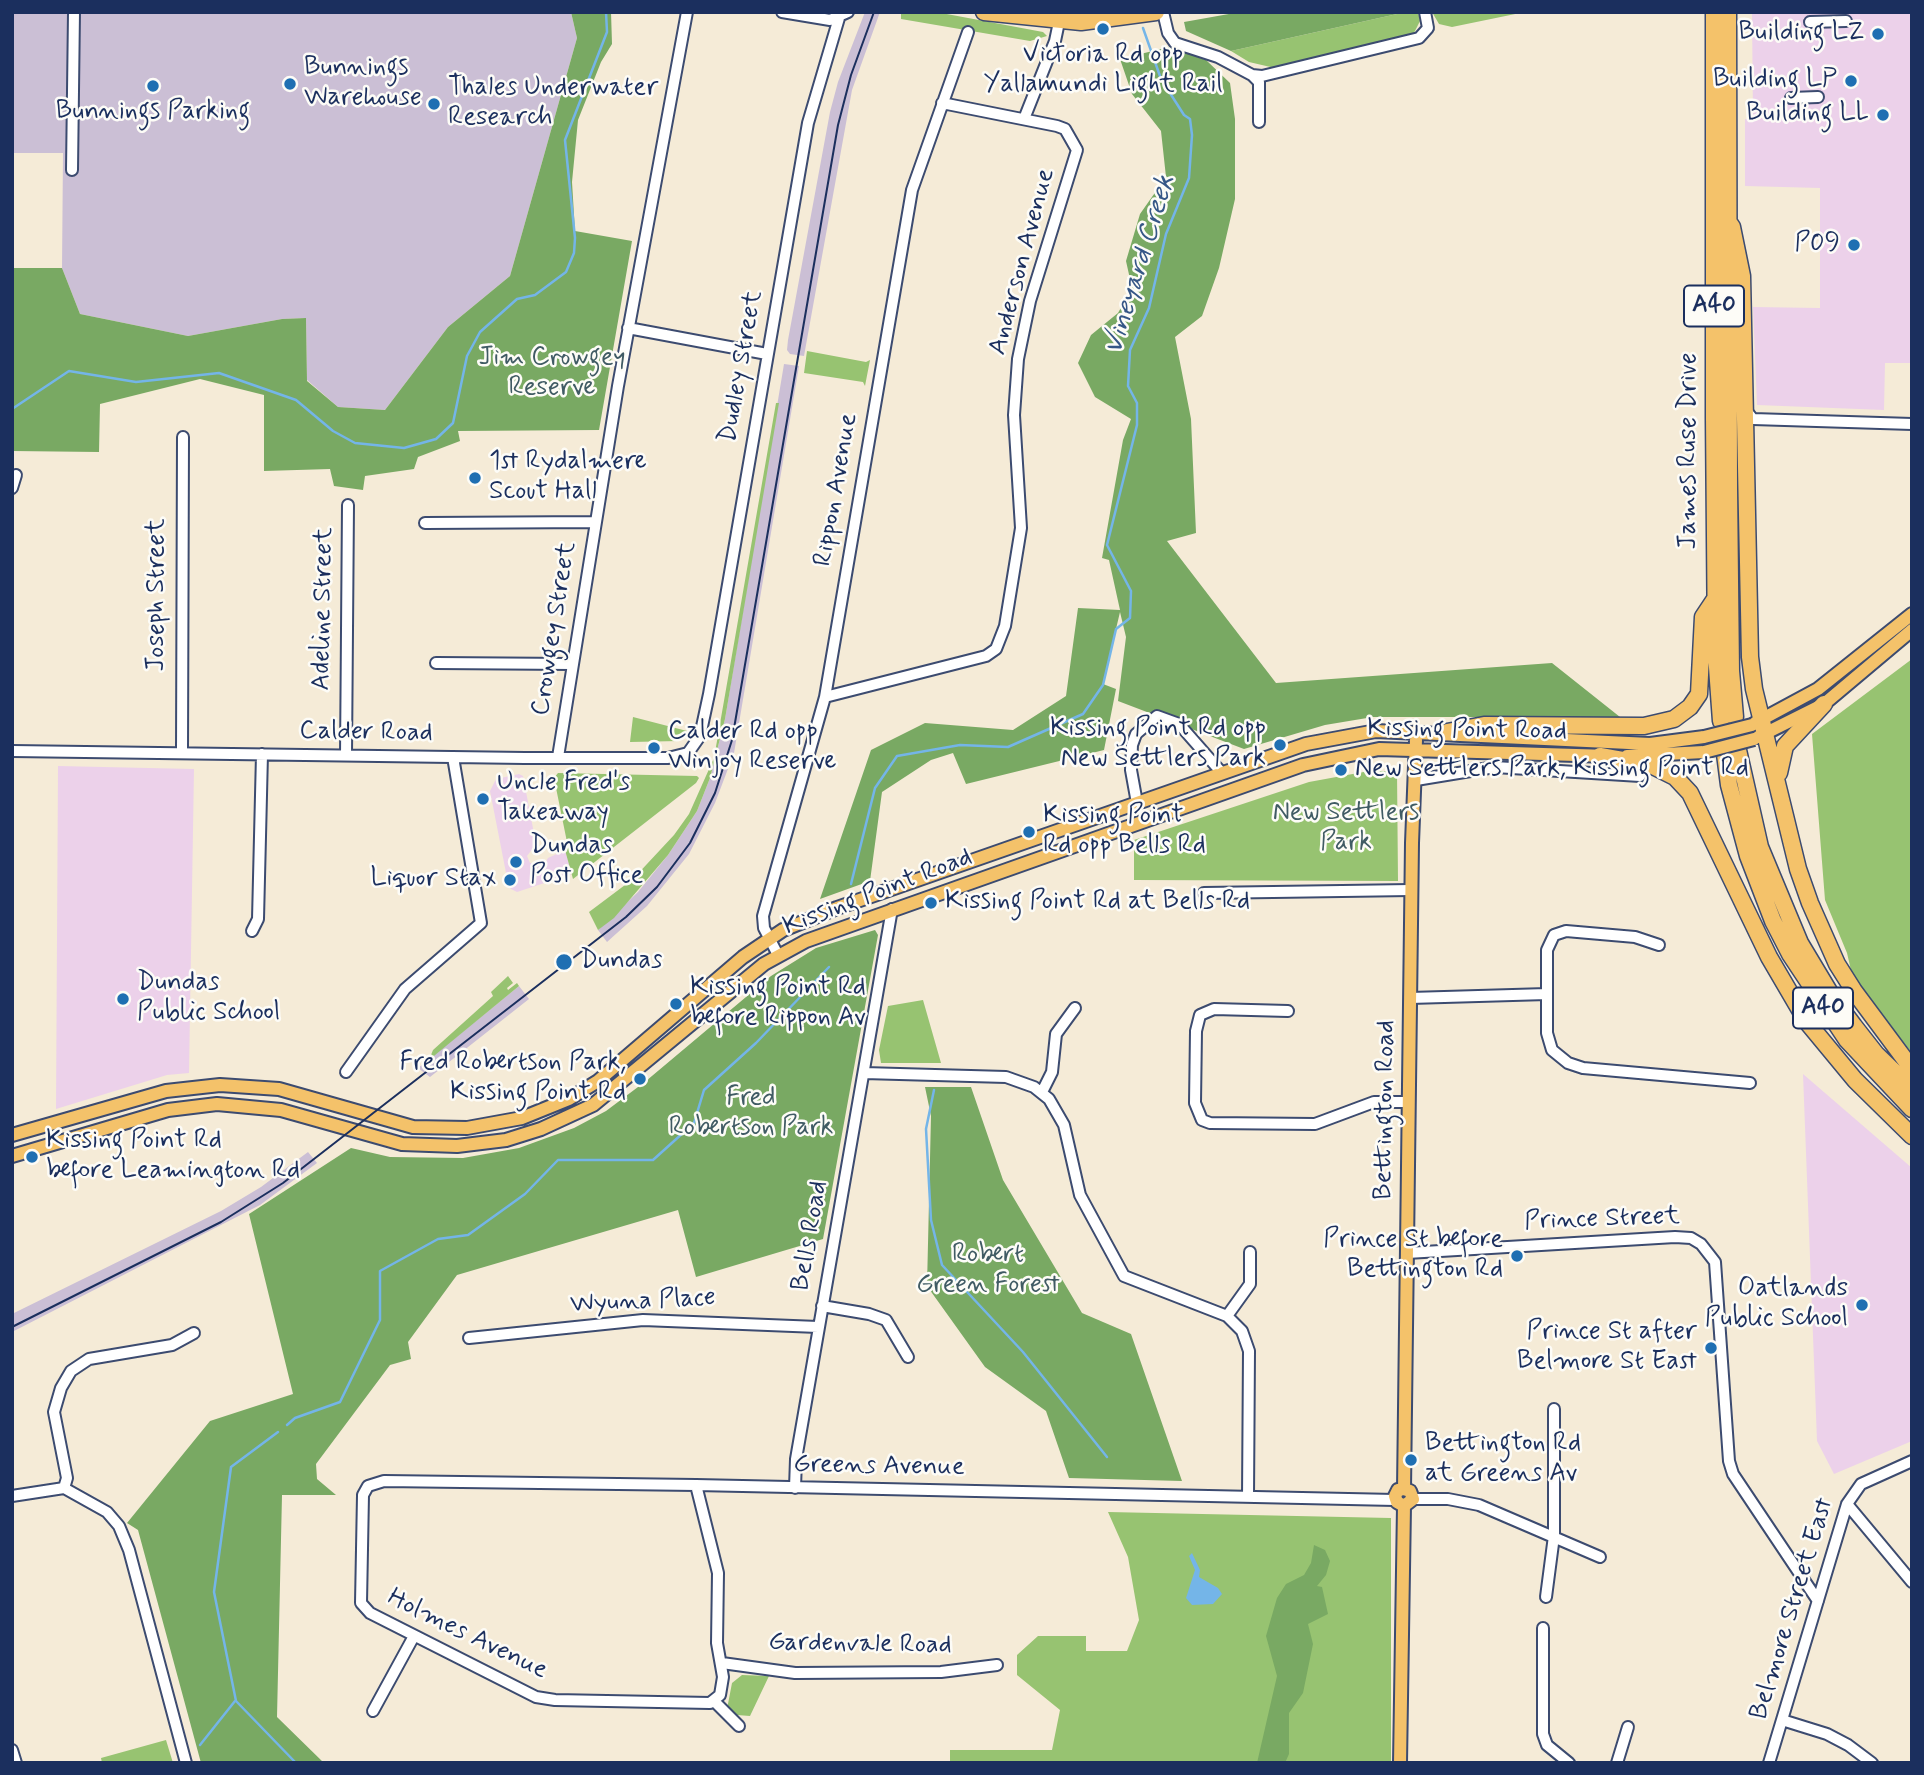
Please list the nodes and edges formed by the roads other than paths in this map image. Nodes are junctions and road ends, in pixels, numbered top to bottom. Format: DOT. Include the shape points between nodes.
graph roads {
  1 [pos="74,12"];
  2 [pos="687,12"];
  3 [pos="782,12"];
  4 [pos="984,12"];
  5 [pos="1156,12"];
  6 [pos="1163,12"];
  7 [pos="1425,12"];
  8 [pos="1714,12"];
  9 [pos="1728,12"];
  10 [pos="844,15"];
  11 [pos="1059,22"];
  12 [pos="1810,22"];
  13 [pos="1846,22"];
  14 [pos="968,32"];
  15 [pos="1252,75"];
  16 [pos="1818,97"];
  17 [pos="1791,98"];
  18 [pos="942,103"];
  19 [pos="1024,119"];
  20 [pos="1258,122"];
  21 [pos="72,170"];
  22 [pos="1728,221"];
  23 [pos="628,328"];
  24 [pos="767,354"];
  25 [pos="1744,409"];
  26 [pos="1762,420"];
  27 [pos="1912,424"];
  28 [pos="1745,433"];
  29 [pos="183,437"];
  30 [pos="16,475"];
  31 [pos="12,488"];
  32 [pos="348,505"];
  33 [pos="425,523"];
  34 [pos="596,523"];
  35 [pos="1716,599"];
  36 [pos="1912,614"];
  37 [pos="1896,628"];
  38 [pos="1912,631"];
  39 [pos="436,663"];
  40 [pos="572,664"];
  41 [pos="825,697"];
  42 [pos="1824,704"];
  43 [pos="702,726"];
  44 [pos="1759,729"];
  45 [pos="1415,731"];
  46 [pos="1447,732"];
  47 [pos="1416,748"];
  48 [pos="12,751"];
  49 [pos="182,752"];
  50 [pos="262,754"];
  51 [pos="346,755"];
  52 [pos="1600,756"];
  53 [pos="453,757"];
  54 [pos="558,757"];
  55 [pos="1222,774"];
  56 [pos="1640,776"];
  57 [pos="1778,777"];
  58 [pos="1416,780"];
  59 [pos="1137,803"];
  60 [pos="1411,890"];
  61 [pos="1204,892"];
  62 [pos="892,909"];
  63 [pos="253,932"];
  64 [pos="769,938"];
  65 [pos="1659,945"];
  66 [pos="778,955"];
  67 [pos="1547,994"];
  68 [pos="1410,998"];
  69 [pos="1075,1008"];
  70 [pos="1289,1011"];
  71 [pos="1912,1069"];
  72 [pos="346,1072"];
  73 [pos="864,1073"];
  74 [pos="1750,1083"];
  75 [pos="1912,1089"];
  76 [pos="1042,1092"];
  77 [pos="1409,1102"];
  78 [pos="1912,1110"];
  79 [pos="12,1135"];
  80 [pos="1912,1136"];
  81 [pos="12,1156"];
  82 [pos="1250,1252"];
  83 [pos="1407,1253"];
  84 [pos="822,1306"];
  85 [pos="1227,1316"];
  86 [pos="818,1327"];
  87 [pos="194,1333"];
  88 [pos="469,1338"];
  89 [pos="908,1357"];
  90 [pos="1554,1409"];
  91 [pos="1912,1461"];
  92 [pos="696,1485"];
  93 [pos="64,1488"];
  94 [pos="795,1488"];
  95 [pos="365,1490"];
  96 [pos="12,1496"];
  97 [pos="1248,1497"];
  98 [pos="1404,1498"];
  99 [pos="1847,1504"];
  100 [pos="1554,1536"];
  101 [pos="1600,1557"];
  102 [pos="1912,1582"];
  103 [pos="1546,1597"];
  104 [pos="1818,1601"];
  105 [pos="1543,1628"];
  106 [pos="414,1636"];
  107 [pos="722,1663"];
  108 [pos="997,1665"];
  109 [pos="713,1702"];
  110 [pos="373,1711"];
  111 [pos="1782,1720"];
  112 [pos="739,1726"];
  113 [pos="1628,1727"];
  114 [pos="12,1750"];
  115 [pos="16,1763"];
  116 [pos="186,1763"];
  117 [pos="1400,1763"];
  118 [pos="1569,1763"];
  119 [pos="1617,1763"];
  120 [pos="1769,1763"];
  121 [pos="1872,1763"];
  1 -- 21 [label="street"];
  2 -- 23 [label="street, Crowgey Street"];
  3 -- 10 [label="street, Dudley Street" via="824,20"];
  4 -- 11 [label="highway"];
  5 -- 11 [label="highway"];
  6 -- 15 [label="street" via="1175,43 1218,57"];
  7 -- 15 [label="street" via="1428,28 1419,38 1273,75"];
  8 -- 35 [label="highway, James Ruse Drive / A40"];
  9 -- 22 [label="highway, James Ruse Drive / A40"];
  10 -- 24 [label="street, Dudley Street" via="808,123"];
  11 -- 19 [label="street"];
  12 -- 13 [label="street"];
  14 -- 18 [label="street, Rippon Avenue"];
  15 -- 20 [label="street" via="1259,82"];
  16 -- 17 [label="street"];
  18 -- 19 [label="street, Anderson Avenue"];
  18 -- 41 [label="street, Rippon Avenue" via="907,212"];
  19 -- 41 [label="street, Anderson Avenue" via="1066,129 1077,150 1030,301 1017,359 1014,415 1021,528 1002,639 996,649 974,661"];
  22 -- 25 [label="highway" via="1742,276"];
  22 -- 35 [label="highway, James Ruse Drive / A40" via="1728,719"];
  23 -- 24 [label="street"];
  23 -- 34 [label="street, Crowgey Street"];
  24 -- 43 [label="street, Dudley Street"];
  25 -- 26 [label="street"];
  25 -- 28 [label="highway"];
  26 -- 27 [label="street"];
  26 -- 28 [label="street" via="1750,423"];
  28 -- 44 [label="highway" via="1750,657"];
  29 -- 49 [label="street, Joseph Street"];
  30 -- 31 [label="street"];
  32 -- 51 [label="street, Adeline Street"];
  33 -- 34 [label="street"];
  34 -- 40 [label="street, Crowgey Street"];
  35 -- 46 [label="highway" via="1703,617 1699,694 1674,719 1644,726 1485,725"];
  36 -- 37 [label="main road"];
  37 -- 38 [label="street"];
  37 -- 44 [label="main road"];
  38 -- 42 [label="main road"];
  39 -- 40 [label="street"];
  40 -- 54 [label="street, Crowgey Street"];
  41 -- 64 [label="street, Rippon Avenue" via="763,916"];
  42 -- 44 [label="main road"];
  42 -- 57 [label="highway" via="1785,746"];
  43 -- 54 [label="street, Calder Road" via="695,746 680,757"];
  44 -- 46 [label="main road, Kissing Point Road, bridge" via="1650,744"];
  44 -- 52 [label="main road, Kissing Point Road, bridge" via="1704,752"];
  44 -- 57 [label="highway"];
  45 -- 46 [label="main road, Kissing Point Road"];
  45 -- 47 [label="main road, Bettington Road"];
  45 -- 55 [label="main road, Kissing Point Road" via="1335,737"];
  47 -- 52 [label="main road, Kissing Point Road"];
  47 -- 58 [label="main road, Bettington Road"];
  47 -- 62 [label="main road, Kissing Point Road" via="1379,749 1303,765"];
  48 -- 49 [label="street, Calder Road"];
  49 -- 50 [label="street, Calder Road"];
  50 -- 51 [label="street, Calder Road"];
  50 -- 63 [label="street" via="258,919"];
  51 -- 53 [label="street, Calder Road"];
  52 -- 80 [label="highway" via="1651,765 1675,777 1690,793 1769,957 1807,1022 1855,1080"];
  53 -- 54 [label="street, Calder Road"];
  53 -- 72 [label="street" via="481,923 405,989"];
  55 -- 59 [label="main road, Kissing Point Road"];
  55 -- 59 [label="street" via="1179,724 1157,716 1140,728 1132,745"];
  56 -- 58 [label="street" via="1495,767"];
  57 -- 71 [label="highway" via="1798,869 1821,931 1871,1019"];
  58 -- 60 [label="main road, Bettington Road"];
  59 -- 64 [label="main road, Kissing Point Road" via="837,908"];
  60 -- 61 [label="street"];
  60 -- 68 [label="main road, Bettington Road"];
  62 -- 66 [label="main road, Kissing Point Road"];
  62 -- 73 [label="street, Bells Road"];
  64 -- 66 [label="street, Rippon Avenue"];
  64 -- 79 [label="main road, Kissing Point Road" via="598,1081 522,1118 467,1128 413,1127 279,1089 220,1085 166,1091"];
  65 -- 67 [label="street" via="1635,937 1560,932 1548,944"];
  66 -- 81 [label="main road, Kissing Point Road" via="608,1094 559,1122 523,1135 472,1145 422,1146 366,1136 281,1110 217,1104 168,1110"];
  67 -- 68 [label="street"];
  67 -- 74 [label="street" via="1549,1044 1568,1063"];
  68 -- 77 [label="main road, Bettington Road"];
  69 -- 76 [label="street" via="1056,1034 1052,1072"];
  70 -- 77 [label="street" via="1214,1009 1200,1015 1195,1102 1202,1120 1315,1124 1374,1102"];
  73 -- 76 [label="street" via="1006,1077"];
  73 -- 84 [label="street, Bells Road"];
  75 -- 78 [label="highway, A40" via="1854,1026 1800,943 1760,847 1732,752 1729,785 1748,856 1790,954 1847,1041"];
  76 -- 85 [label="street" via="1060,1115 1080,1195 1124,1276"];
  77 -- 83 [label="main road, Bettington Road"];
  82 -- 85 [label="street" via="1250,1284"];
  83 -- 98 [label="main road, Bettington Road"];
  83 -- 104 [label="street, Prince Street" via="1675,1237 1701,1244 1716,1262 1733,1474"];
  84 -- 86 [label="street, Bells Road"];
  84 -- 89 [label="street" via="886,1320"];
  85 -- 97 [label="street" via="1242,1331 1249,1351"];
  86 -- 88 [label="street, Wyuna Place" via="643,1320"];
  86 -- 94 [label="street, Bells Road"];
  87 -- 93 [label="street" via="172,1345 89,1359 71,1371 54,1412"];
  90 -- 100 [label="street"];
  91 -- 99 [label="street, Belmore Street East" via="1861,1484"];
  92 -- 94 [label="street, Greens Avenue"];
  92 -- 95 [label="street, Greens Avenue" via="384,1481"];
  92 -- 107 [label="street" via="718,1573 717,1643"];
  93 -- 96 [label="street"];
  93 -- 116 [label="street" via="107,1512 125,1535"];
  94 -- 97 [label="street, Greens Avenue"];
  95 -- 106 [label="street, Holmes Avenue" via="361,1603 366,1611"];
  97 -- 98 [label="street, Greens Avenue"];
  98 -- 100 [label="street, Greens Avenue" via="1479,1505"];
  98 -- 117 [label="main road, Bettington Road"];
  99 -- 102 [label="street"];
  99 -- 104 [label="street, Belmore Street East"];
  100 -- 101 [label="street, Greens Avenue"];
  100 -- 103 [label="street"];
  104 -- 111 [label="street, Belmore Street East"];
  105 -- 118 [label="street" via="1543,1734 1547,1745"];
  106 -- 109 [label="street, Holmes Avenue" via="545,1699"];
  106 -- 110 [label="street"];
  107 -- 108 [label="street, Gardenvale Road" via="795,1673 941,1672"];
  107 -- 109 [label="street" via="721,1690"];
  109 -- 112 [label="street"];
  111 -- 120 [label="street, Belmore Street East"];
  111 -- 121 [label="street" via="1826,1734"];
  113 -- 119 [label="street"];
  114 -- 115 [label="street"];
}
